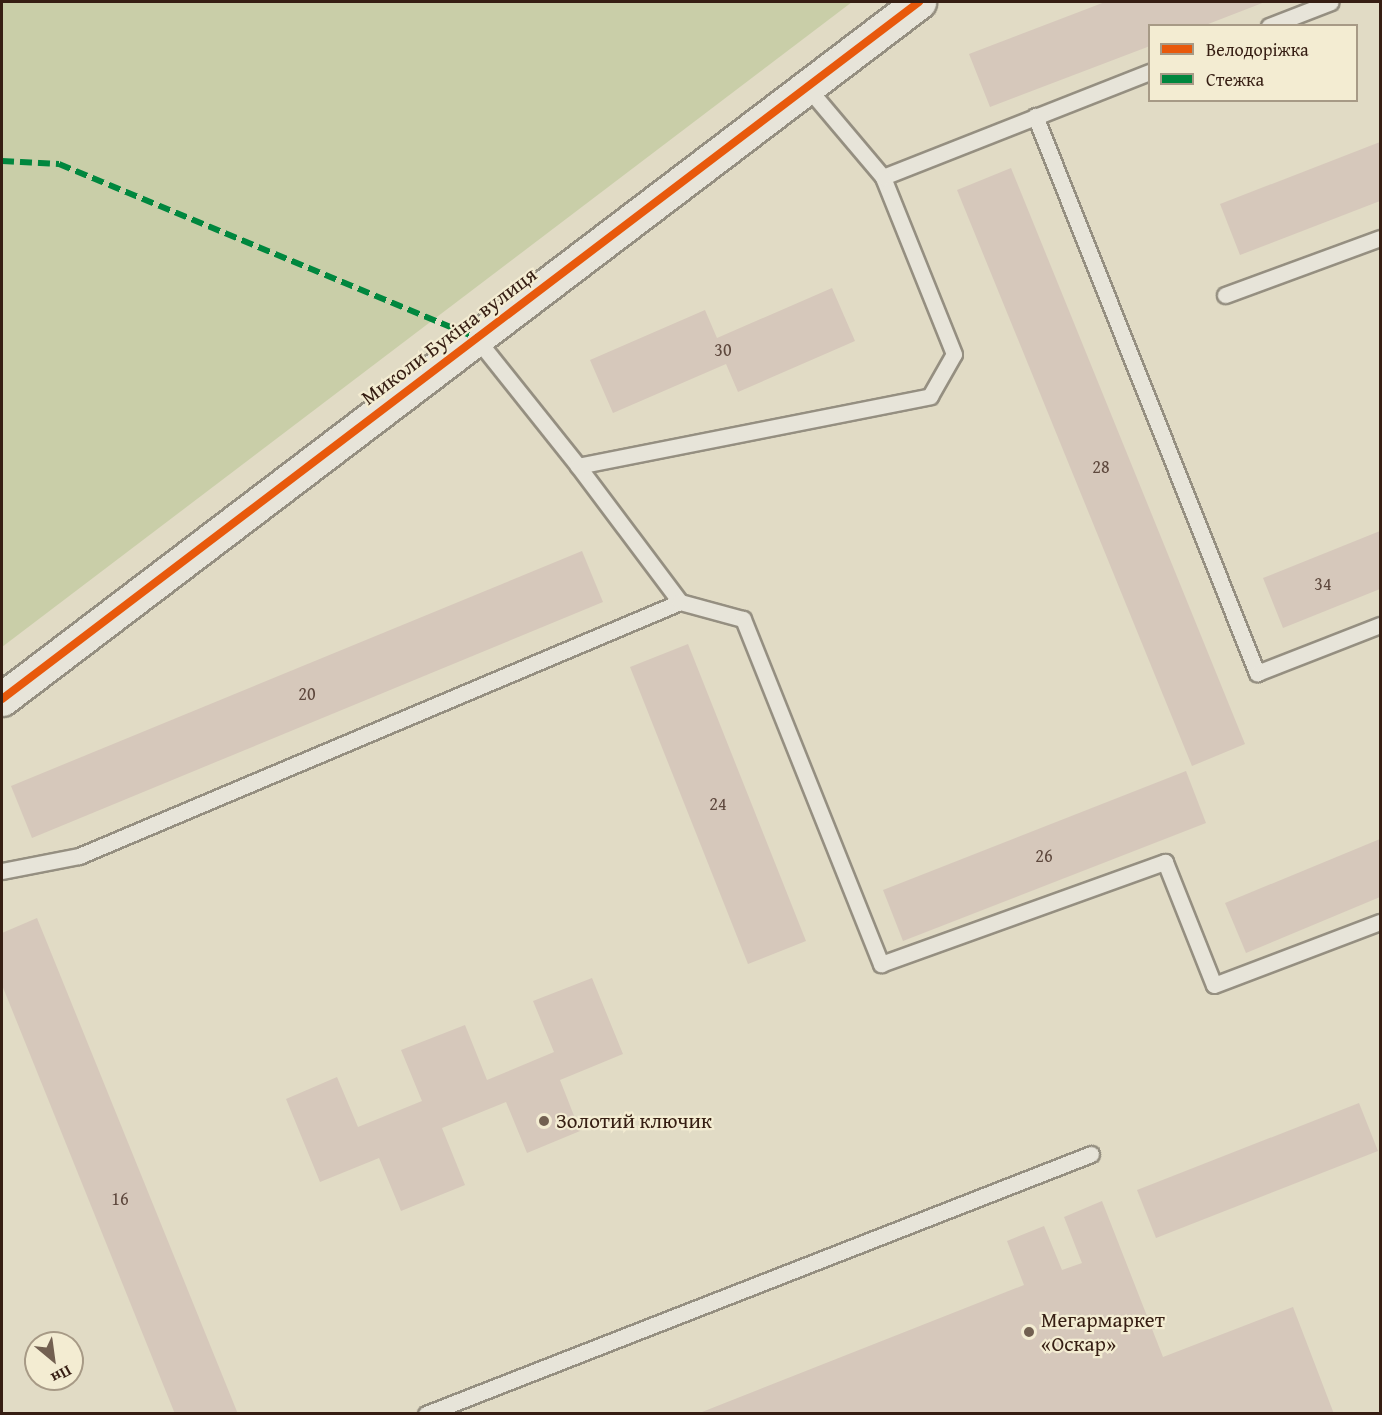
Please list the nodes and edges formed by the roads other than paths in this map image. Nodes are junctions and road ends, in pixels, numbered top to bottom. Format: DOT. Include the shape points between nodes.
graph roads {
  1 [pos="919,2"];
  2 [pos="1331,2"];
  3 [pos="1274,24"];
  4 [pos="1148,72"];
  5 [pos="807,87"];
  6 [pos="1035,116"];
  7 [pos="883,177"];
  8 [pos="1380,238"];
  9 [pos="1225,295"];
  10 [pos="476,338"];
  11 [pos="578,466"];
  12 [pos="680,602"];
  13 [pos="1380,625"];
  14 [pos="2,699"];
  15 [pos="2,871"];
  16 [pos="1380,922"];
  17 [pos="1091,1154"];
  18 [pos="426,1413"];
  1 -- 5 [label="street, Миколи Букіна вулиця"];
  2 -- 3 [label="lane"];
  4 -- 6 [label="lane"];
  5 -- 7 [label="lane"];
  5 -- 10 [label="street, Миколи Букіна вулиця"];
  6 -- 7 [label="lane"];
  6 -- 13 [label="lane" via="1257,673"];
  7 -- 11 [label="lane" via="954,354 930,396"];
  8 -- 9 [label="lane"];
  10 -- 11 [label="lane"];
  10 -- 14 [label="street, Миколи Букіна вулиця"];
  11 -- 12 [label="lane"];
  12 -- 15 [label="lane" via="80,856"];
  12 -- 16 [label="lane" via="743,619 881,964 1165,862 1214,985"];
  17 -- 18 [label="lane"];
}
